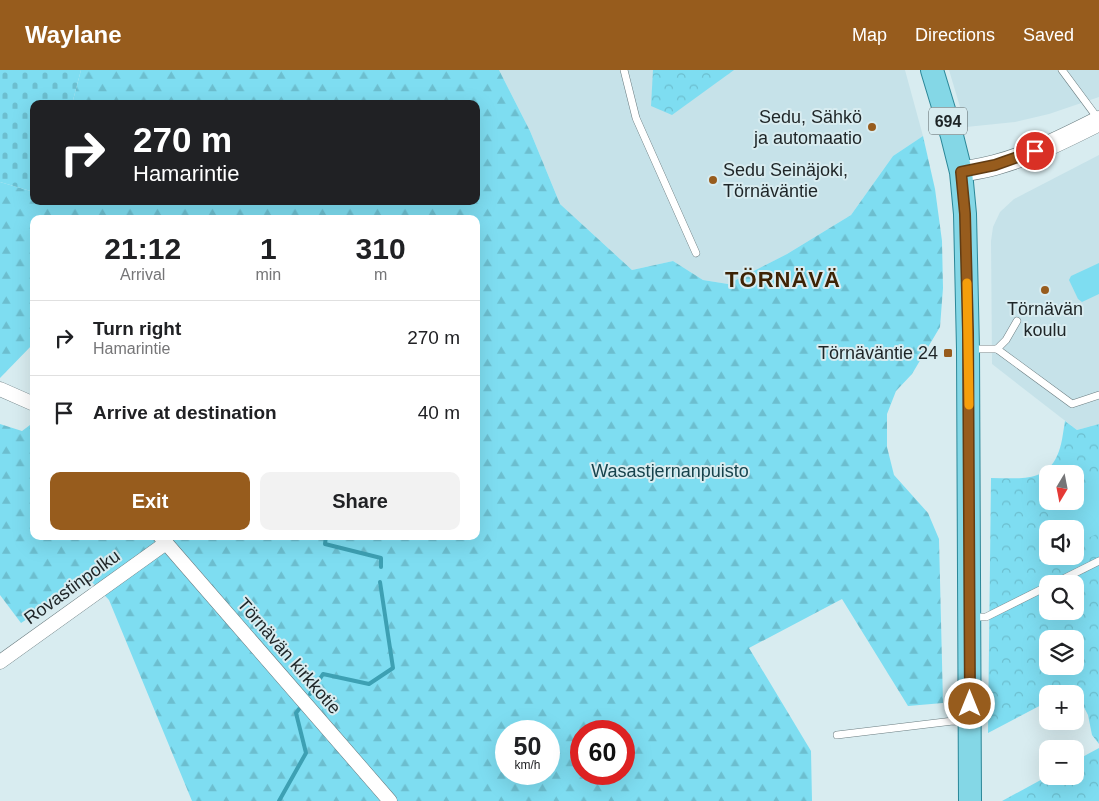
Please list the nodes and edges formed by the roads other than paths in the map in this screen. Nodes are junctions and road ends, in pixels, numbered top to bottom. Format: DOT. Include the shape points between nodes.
graph roads {
  1 [pos="624,70"];
  2 [pos="932,70"];
  3 [pos="1062,70"];
  4 [pos="1099,121"];
  5 [pos="961,172"];
  6 [pos="696,253"];
  7 [pos="1016,321"];
  8 [pos="968,349"];
  9 [pos="997,349"];
  10 [pos="0,389"];
  11 [pos="1099,395"];
  12 [pos="30,402"];
  13 [pos="163,540"];
  14 [pos="1099,561"];
  15 [pos="1071,575"];
  16 [pos="1039,590"];
  17 [pos="970,617"];
  18 [pos="0,662"];
  19 [pos="970,722"];
  20 [pos="837,735"];
  21 [pos="390,801"];
  22 [pos="970,801"];
  1 -- 6 [label="lane" via="636,118"];
  2 -- 5 [label="main road, 694"];
  3 -- 4 [label="lane"];
  4 -- 5 [label="main road" via="1023,156"];
  5 -- 8 [label="main road"];
  7 -- 9 [label="lane"];
  8 -- 9 [label="lane"];
  8 -- 17 [label="main road"];
  9 -- 11 [label="lane" via="1072,404"];
  10 -- 12 [label="street"];
  13 -- 18 [label="street, Rovastinpolku"];
  13 -- 21 [label="street, Törnävän kirkkotie"];
  14 -- 15 [label="lane"];
  16 -- 17 [label="lane" via="986,617"];
  17 -- 19 [label="main road"];
  19 -- 20 [label="lane" via="953,721"];
  19 -- 22 [label="main road"];
}
